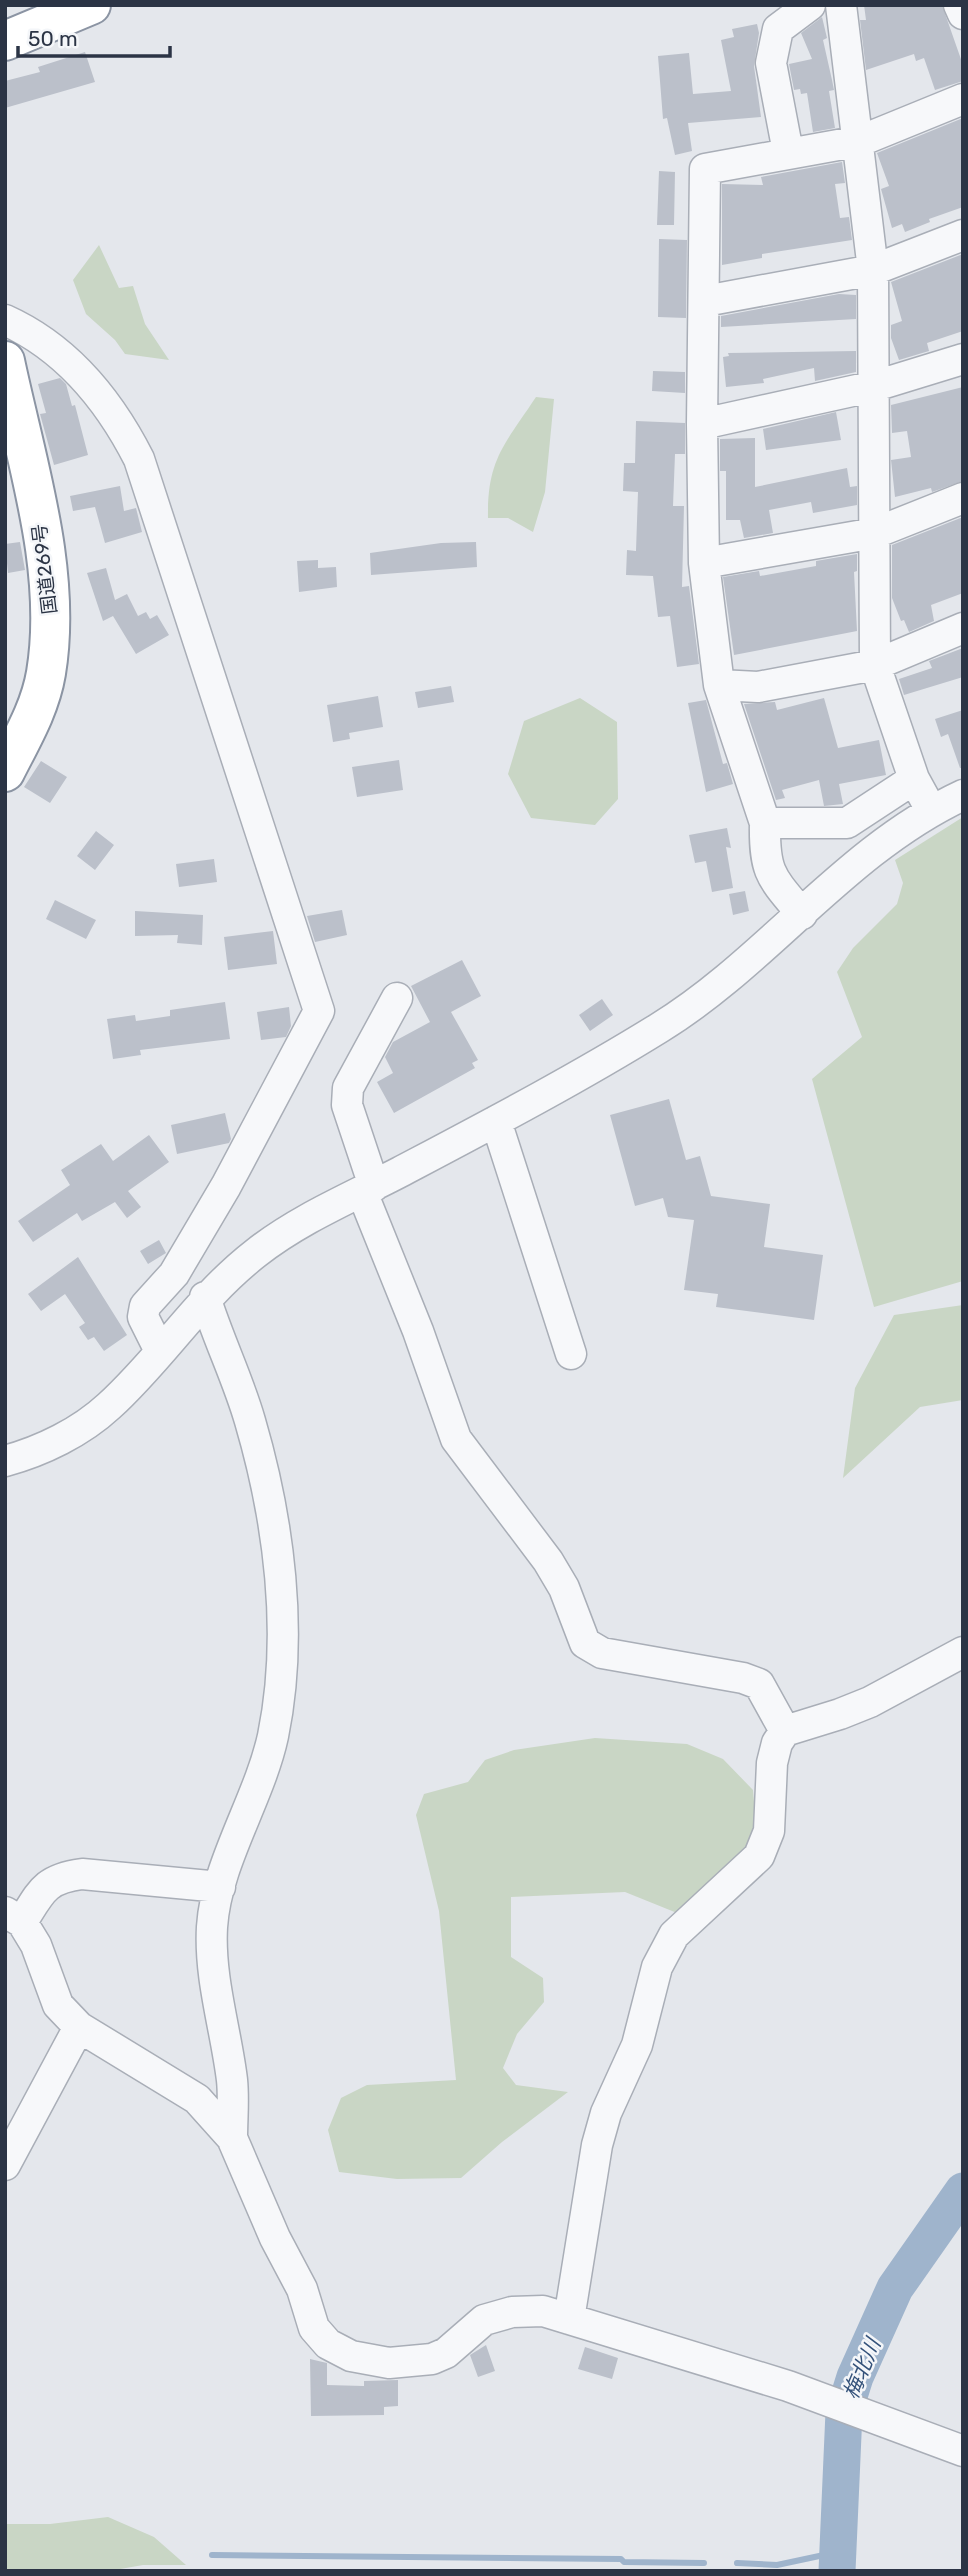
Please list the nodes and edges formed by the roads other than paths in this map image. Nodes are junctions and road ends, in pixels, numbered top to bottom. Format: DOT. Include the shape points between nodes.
graph roads {
  1 [pos="91,5"];
  2 [pos="810,5"];
  3 [pos="841,5"];
  4 [pos="959,5"];
  5 [pos="963,14"];
  6 [pos="5,41"];
  7 [pos="963,99"];
  8 [pos="860,141"];
  9 [pos="788,152"];
  10 [pos="963,235"];
  11 [pos="873,270"];
  12 [pos="705,301"];
  13 [pos="5,320"];
  14 [pos="963,359"];
  15 [pos="5,361"];
  16 [pos="875,386"];
  17 [pos="702,424"];
  18 [pos="963,498"];
  19 [pos="875,533"];
  20 [pos="704,563"];
  21 [pos="963,628"];
  22 [pos="875,665"];
  23 [pos="719,685"];
  24 [pos="5,772"];
  25 [pos="914,779"];
  26 [pos="963,795"];
  27 [pos="931,810"];
  28 [pos="765,823"];
  29 [pos="802,914"];
  30 [pos="397,998"];
  31 [pos="496,1121"];
  32 [pos="368,1189"];
  33 [pos="205,1297"];
  34 [pos="160,1350"];
  35 [pos="571,1354"];
  36 [pos="5,1461"];
  37 [pos="961,1658"];
  38 [pos="785,1731"];
  39 [pos="219,1887"];
  40 [pos="14,1917"];
  41 [pos="79,2027"];
  42 [pos="232,2138"];
  43 [pos="5,2165"];
  44 [pos="569,2319"];
  45 [pos="963,2451"];
  1 -- 6 [label="highway"];
  2 -- 9 [label="street" via="778,29 771,63"];
  3 -- 8 [label="street"];
  4 -- 5 [label="street"];
  7 -- 8 [label="street"];
  8 -- 9 [label="street"];
  8 -- 11 [label="street"];
  9 -- 12 [label="street" via="705,169"];
  10 -- 11 [label="street"];
  11 -- 12 [label="street"];
  11 -- 16 [label="street"];
  12 -- 17 [label="street"];
  13 -- 34 [label="street" via="35,334 90,383 121,424 139,459 319,1011 174,1274 145,1306 143,1317"];
  14 -- 16 [label="street"];
  15 -- 24 [label="highway, 国道269号" via="39,522 51,631 46,675 35,713"];
  16 -- 17 [label="street"];
  16 -- 19 [label="street"];
  17 -- 20 [label="street"];
  18 -- 19 [label="street"];
  19 -- 20 [label="street"];
  19 -- 22 [label="street"];
  20 -- 23 [label="street"];
  21 -- 22 [label="street"];
  22 -- 23 [label="street" via="758,687"];
  22 -- 25 [label="street"];
  23 -- 28 [label="street"];
  25 -- 27 [label="street"];
  25 -- 28 [label="street" via="847,823"];
  26 -- 27 [label="street"];
  27 -- 29 [label="street" via="888,838"];
  28 -- 29 [label="street" via="769,876"];
  29 -- 31 [label="street" via="702,999 660,1028"];
  30 -- 32 [label="street" via="348,1088 347,1105"];
  31 -- 32 [label="street"];
  31 -- 35 [label="street"];
  32 -- 33 [label="street" via="256,1252"];
  32 -- 38 [label="street" via="447,1421 467,1455 548,1561 585,1643 602,1653 759,1684"];
  33 -- 34 [label="street"];
  33 -- 39 [label="street" via="250,1420 275,1543 283,1635 272,1737"];
  34 -- 36 [label="street" via="107,1408 53,1442"];
  37 -- 38 [label="street" via="870,1702"];
  38 -- 44 [label="street" via="772,1763 769,1831 760,1856 674,1935 657,1967 637,2045 597,2145"];
  39 -- 40 [label="street" via="82,1874 46,1884"];
  39 -- 42 [label="street" via="212,1950 233,2083"];
  40 -- 41 [label="street" via="36,1945 58,2005"];
  41 -- 42 [label="street" via="197,2099"];
  41 -- 43 [label="street"];
  42 -- 44 [label="street" via="302,2288 314,2328 328,2344 351,2356 389,2363 432,2359 446,2353 484,2320 512,2312 543,2311"];
  44 -- 45 [label="street" via="788,2386"];
}
